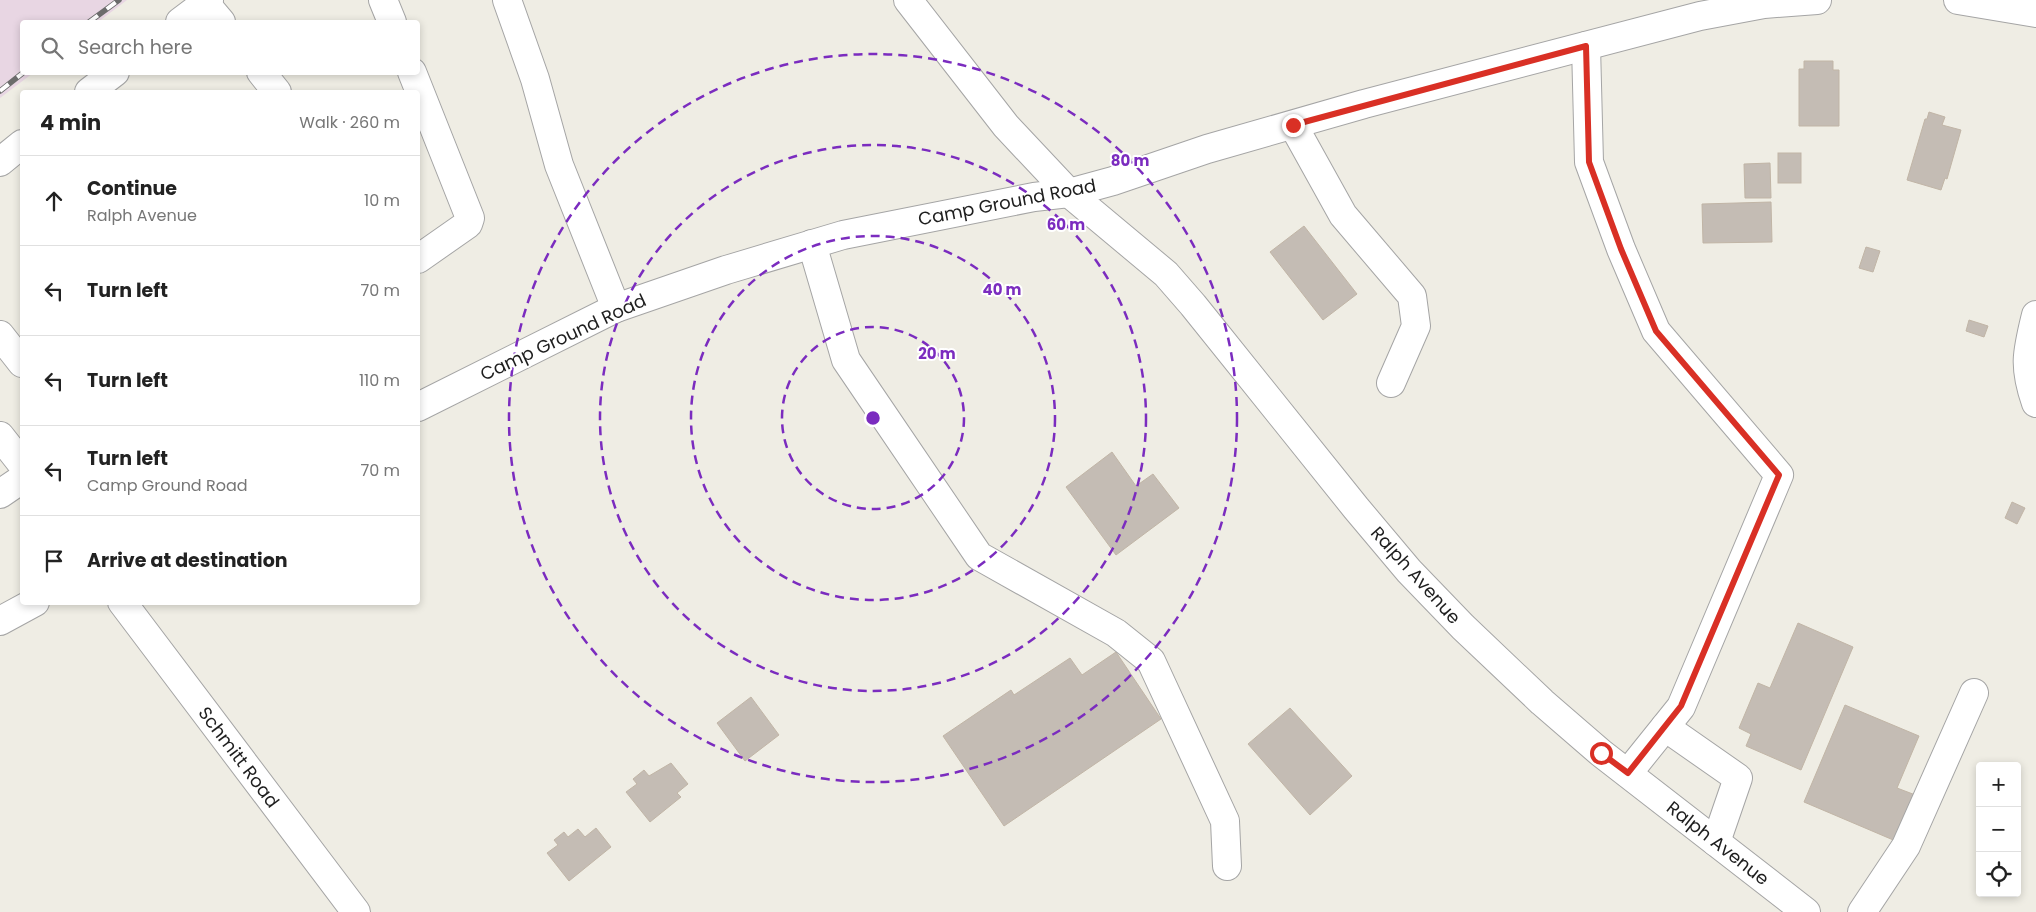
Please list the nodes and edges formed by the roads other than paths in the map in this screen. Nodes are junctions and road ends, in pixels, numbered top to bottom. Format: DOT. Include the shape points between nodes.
graph roads {
  1 [pos="382,0"];
  2 [pos="507,0"];
  3 [pos="908,0"];
  4 [pos="1817,0"];
  5 [pos="1958,0"];
  6 [pos="1782,1"];
  7 [pos="212,8"];
  8 [pos="2036,12"];
  9 [pos="185,20"];
  10 [pos="391,20"];
  11 [pos="1586,46"];
  12 [pos="111,75"];
  13 [pos="263,75"];
  14 [pos="413,75"];
  15 [pos="93,90"];
  16 [pos="275,90"];
  17 [pos="419,90"];
  18 [pos="420,92"];
  19 [pos="1293,125"];
  20 [pos="20,146"];
  21 [pos="0,162"];
  22 [pos="1069,193"];
  23 [pos="812,244"];
  24 [pos="420,258"];
  25 [pos="616,308"];
  26 [pos="2036,315"];
  27 [pos="0,335"];
  28 [pos="20,360"];
  29 [pos="1391,383"];
  30 [pos="2036,403"];
  31 [pos="420,406"];
  32 [pos="0,436"];
  33 [pos="20,461"];
  34 [pos="20,480"];
  35 [pos="0,494"];
  36 [pos="28,605"];
  37 [pos="124,605"];
  38 [pos="1,617"];
  39 [pos="1974,694"];
  40 [pos="1665,727"];
  41 [pos="1628,773"];
  42 [pos="1716,842"];
  43 [pos="1226,866"];
  44 [pos="356,912"];
  45 [pos="1806,912"];
  46 [pos="1862,912"];
  1 -- 10 [label="street"];
  2 -- 25 [label="street" via="535,79 559,165"];
  3 -- 22 [label="street, Ralph Avenue" via="1006,126"];
  4 -- 6 [label="street, Camp Ground Road"];
  5 -- 8 [label="street"];
  6 -- 11 [label="street, Camp Ground Road" via="1700,16"];
  7 -- 9 [label="street"];
  11 -- 19 [label="street, Camp Ground Road"];
  11 -- 40 [label="street" via="1589,162 1656,331 1779,475 1681,706"];
  12 -- 15 [label="street"];
  13 -- 16 [label="street"];
  14 -- 17 [label="street"];
  18 -- 24 [label="street" via="470,218 468,224"];
  19 -- 22 [label="street, Camp Ground Road"];
  19 -- 29 [label="street" via="1343,215 1412,296 1416,326"];
  20 -- 21 [label="street"];
  22 -- 23 [label="street, Camp Ground Road" via="871,229"];
  22 -- 41 [label="street, Ralph Avenue" via="1166,274 1409,571 1542,702"];
  23 -- 25 [label="street, Camp Ground Road"];
  23 -- 43 [label="street" via="846,360 979,556 1116,633 1150,661 1225,821"];
  25 -- 31 [label="street, Camp Ground Road"];
  26 -- 30 [label="street" via="2026,353 2028,379"];
  27 -- 28 [label="street"];
  32 -- 33 [label="street"];
  34 -- 35 [label="street"];
  36 -- 38 [label="street"];
  37 -- 44 [label="street, Schmitt Road"];
  39 -- 46 [label="street" via="1906,846"];
  40 -- 41 [label="street"];
  40 -- 42 [label="street" via="1738,778"];
  41 -- 42 [label="street, Ralph Avenue"];
  42 -- 45 [label="street, Ralph Avenue"];
}
